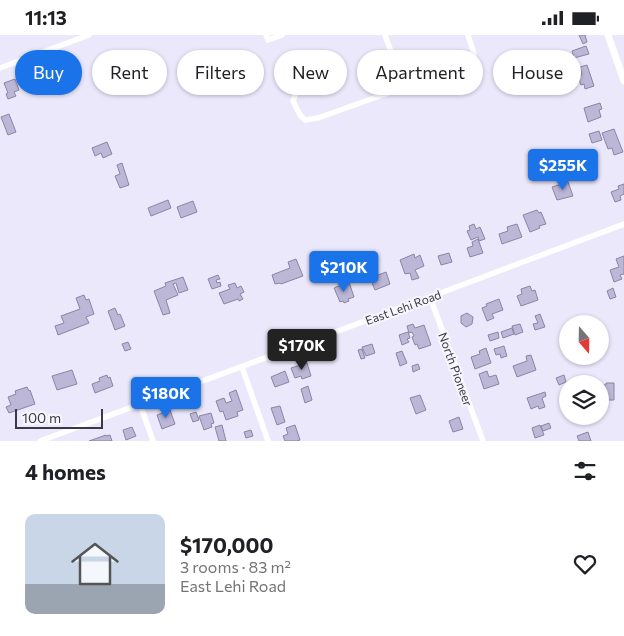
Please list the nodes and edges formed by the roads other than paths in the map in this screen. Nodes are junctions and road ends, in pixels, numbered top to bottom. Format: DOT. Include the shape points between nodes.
graph roads {
  1 [pos="89,35"];
  2 [pos="266,35"];
  3 [pos="282,35"];
  4 [pos="385,35"];
  5 [pos="475,35"];
  6 [pos="609,35"];
  7 [pos="468,36"];
  8 [pos="390,50"];
  9 [pos="473,50"];
  10 [pos="0,67"];
  11 [pos="624,81"];
  12 [pos="295,95"];
  13 [pos="382,95"];
  14 [pos="624,224"];
  15 [pos="430,297"];
  16 [pos="242,367"];
  17 [pos="140,404"];
  18 [pos="40,441"];
  19 [pos="153,441"];
  20 [pos="268,441"];
  21 [pos="483,441"];
  1 -- 10 [label="street"];
  2 -- 3 [label="street" via="268,41"];
  4 -- 8 [label="street"];
  5 -- 7 [label="street"];
  6 -- 11 [label="street"];
  7 -- 9 [label="street"];
  12 -- 13 [label="street" via="293,101 305,120"];
  14 -- 15 [label="street, East Lehi Road"];
  15 -- 16 [label="street, East Lehi Road"];
  15 -- 21 [label="street, North Pioneer"];
  16 -- 17 [label="street, East Lehi Road"];
  16 -- 20 [label="street"];
  17 -- 18 [label="street, East Lehi Road"];
  17 -- 19 [label="street"];
}
